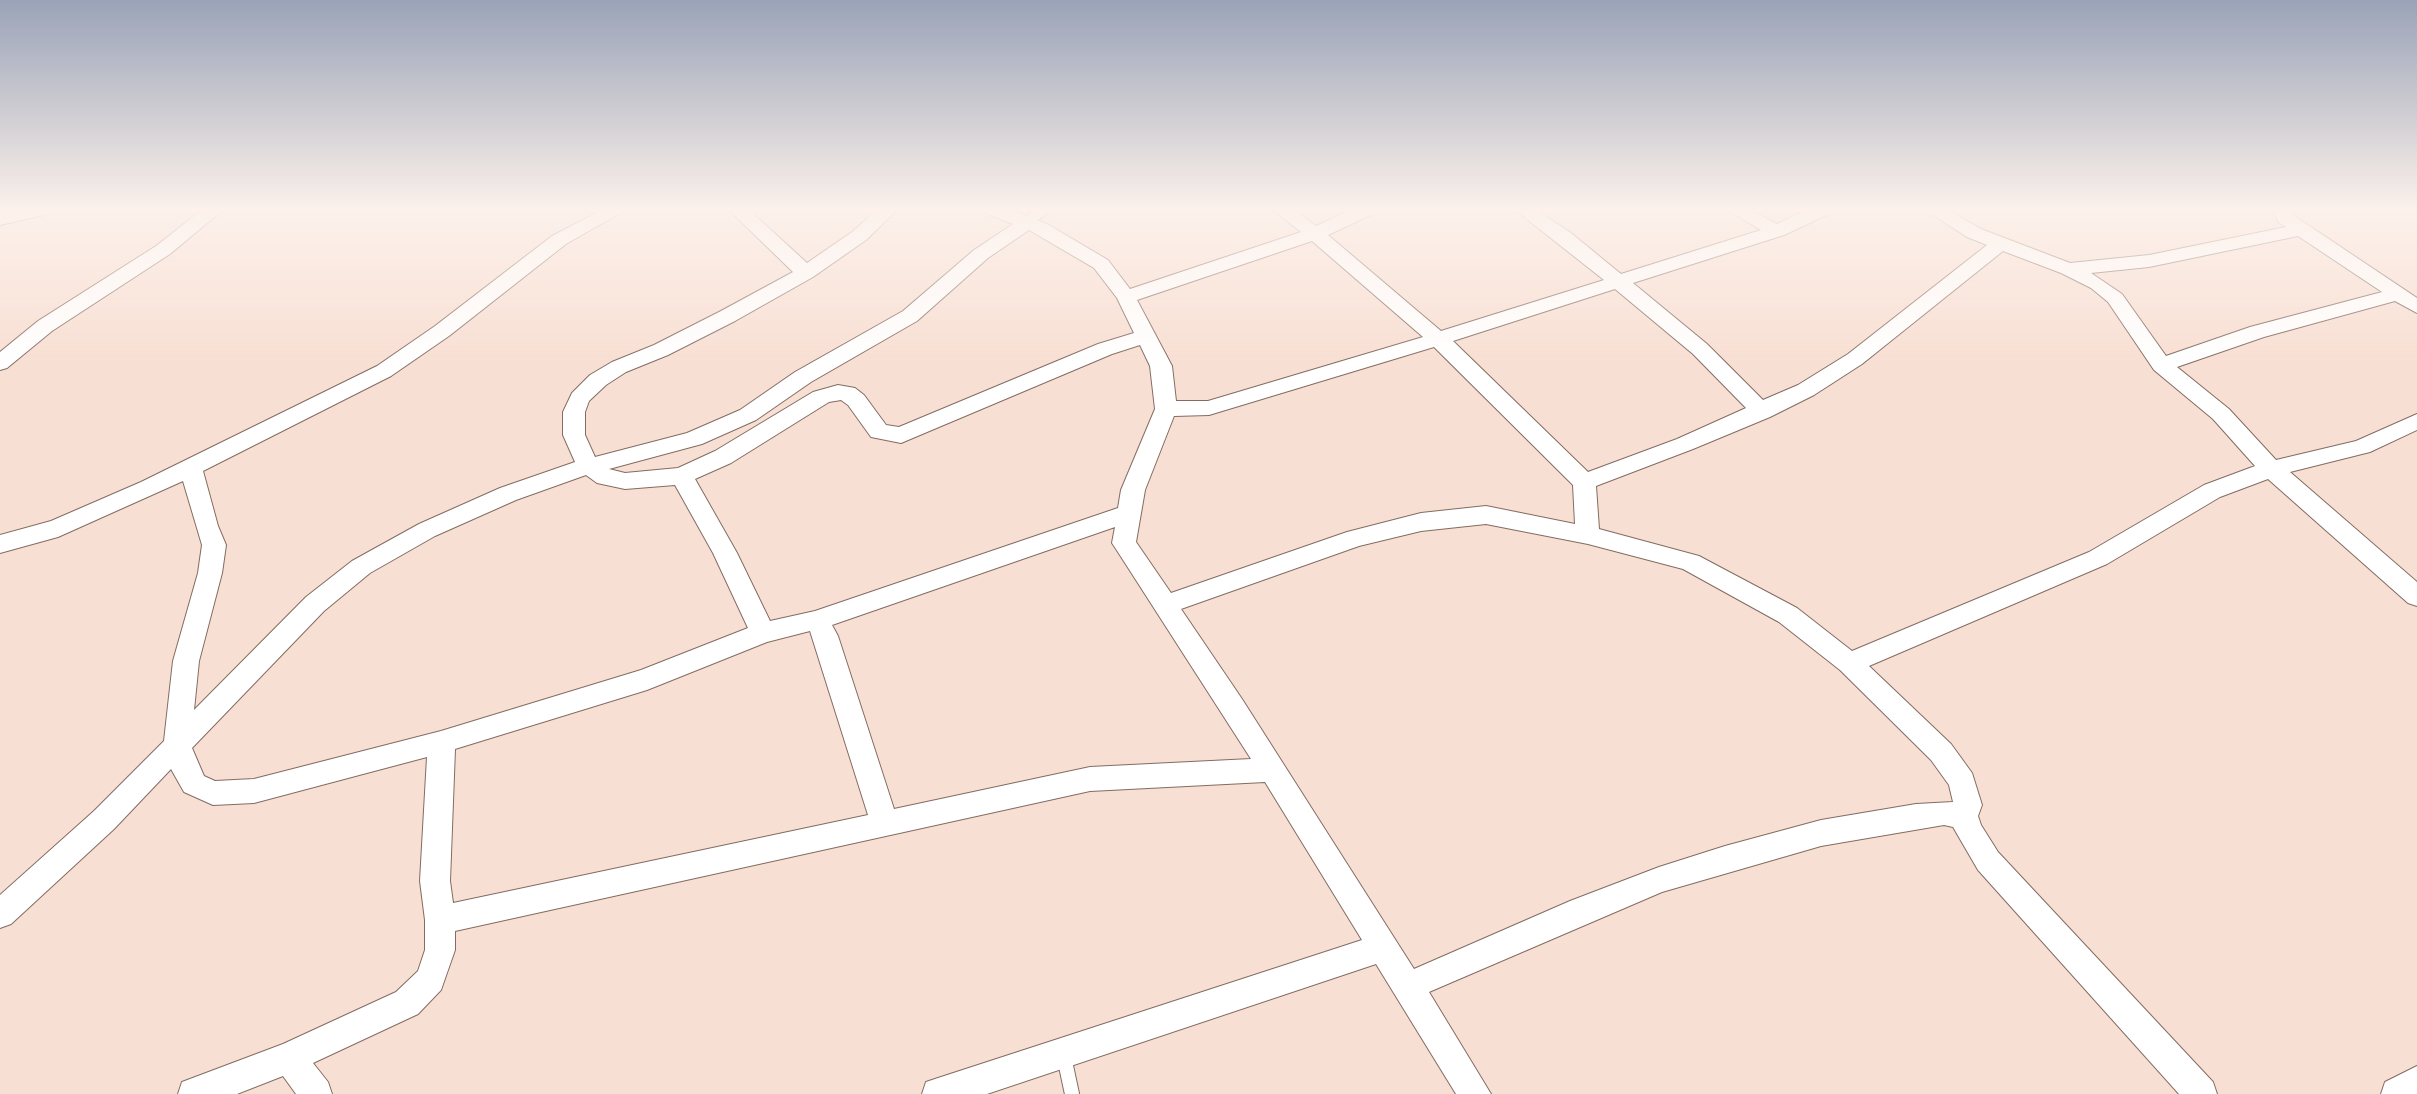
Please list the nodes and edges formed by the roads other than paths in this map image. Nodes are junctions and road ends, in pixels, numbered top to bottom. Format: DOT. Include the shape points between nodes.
graph roads {
  1 [pos="147,260"];
  2 [pos="533,260"];
  3 [pos="792,260"];
  4 [pos="825,260"];
  5 [pos="974,260"];
  6 [pos="1096,260"];
  7 [pos="1237,260"];
  8 [pos="1346,260"];
  9 [pos="1592,260"];
  10 [pos="1689,260"];
  11 [pos="1980,260"];
  12 [pos="2044,260"];
  13 [pos="2156,260"];
  14 [pos="2348,260"];
  15 [pos="2068,269"];
  16 [pos="806,273"];
  17 [pos="1620,283"];
  18 [pos="2398,294"];
  19 [pos="1126,297"];
  20 [pos="2417,307"];
  21 [pos="1146,336"];
  22 [pos="1438,339"];
  23 [pos="0,363"];
  24 [pos="2161,365"];
  25 [pos="1166,409"];
  26 [pos="1761,412"];
  27 [pos="2417,421"];
  28 [pos="589,466"];
  29 [pos="191,468"];
  30 [pos="2271,469"];
  31 [pos="682,476"];
  32 [pos="1584,482"];
  33 [pos="1128,514"];
  34 [pos="1588,534"];
  35 [pos="0,544"];
  36 [pos="2417,596"];
  37 [pos="1165,605"];
  38 [pos="816,620"];
  39 [pos="763,633"];
  40 [pos="1849,663"];
  41 [pos="441,742"];
  42 [pos="177,744"];
  43 [pos="1272,770"];
  44 [pos="1964,816"];
  45 [pos="885,824"];
  46 [pos="0,914"];
  47 [pos="440,920"];
  48 [pos="1384,947"];
  49 [pos="1409,986"];
  50 [pos="1063,1052"];
  51 [pos="289,1058"];
  52 [pos="2417,1082"];
  53 [pos="194,1094"];
  54 [pos="316,1094"];
  55 [pos="938,1094"];
  56 [pos="1072,1094"];
  57 [pos="1475,1094"];
  58 [pos="2200,1094"];
  59 [pos="2397,1094"];
  1 -- 23 [label="street" via="45,326"];
  2 -- 29 [label="street" via="384,371"];
  3 -- 16 [label="street"];
  4 -- 16 [label="street"];
  5 -- 28 [label="street" via="910,316 803,377 748,415 666,448"];
  6 -- 19 [label="street"];
  7 -- 19 [label="street"];
  8 -- 22 [label="street"];
  9 -- 17 [label="street"];
  10 -- 17 [label="street"];
  11 -- 26 [label="street" via="1855,359"];
  12 -- 15 [label="street"];
  13 -- 15 [label="street"];
  14 -- 18 [label="street"];
  15 -- 24 [label="street" via="2115,298"];
  16 -- 28 [label="street" via="598,380 580,398 574,412 574,435"];
  17 -- 22 [label="street"];
  17 -- 26 [label="street" via="1700,349"];
  18 -- 20 [label="street"];
  18 -- 24 [label="street" via="2257,332"];
  19 -- 21 [label="street"];
  21 -- 25 [label="street" via="1161,366"];
  21 -- 31 [label="street" via="1072,362 901,435 879,432 856,400 838,392"];
  22 -- 25 [label="street" via="1209,408"];
  22 -- 32 [label="street"];
  24 -- 30 [label="street" via="2221,414"];
  25 -- 33 [label="street" via="1133,490"];
  26 -- 32 [label="street"];
  27 -- 30 [label="street" via="2361,447"];
  28 -- 31 [label="street" via="605,477 625,481"];
  28 -- 42 [label="street" via="454,517 361,567 309,610"];
  29 -- 35 [label="street" via="58,528"];
  29 -- 42 [label="street" via="214,545 186,661"];
  30 -- 36 [label="street"];
  30 -- 40 [label="street" via="2212,491 2098,558"];
  31 -- 39 [label="street"];
  32 -- 34 [label="street"];
  33 -- 37 [label="street" via="1124,543"];
  33 -- 38 [label="street"];
  34 -- 37 [label="street" via="1486,515 1421,522 1355,538"];
  34 -- 40 [label="street" via="1690,562 1788,615"];
  37 -- 43 [label="street"];
  38 -- 39 [label="street"];
  38 -- 45 [label="street" via="825,636"];
  39 -- 41 [label="street" via="647,679"];
  40 -- 44 [label="street" via="1941,752 1962,781 1968,805"];
  41 -- 42 [label="street" via="232,794 213,793 194,784 184,769"];
  41 -- 47 [label="street" via="435,881"];
  42 -- 46 [label="street" via="88,835"];
  43 -- 45 [label="street" via="1090,779"];
  43 -- 48 [label="street"];
  44 -- 49 [label="street" via="1916,816 1832,831 1659,879"];
  44 -- 58 [label="street" via="1968,830 1988,861"];
  45 -- 47 [label="street"];
  47 -- 51 [label="street" via="440,950 430,980 407,1003"];
  48 -- 49 [label="street"];
  48 -- 50 [label="street"];
  49 -- 57 [label="street"];
  50 -- 55 [label="street"];
  50 -- 56 [label="lane"];
  51 -- 53 [label="street"];
  51 -- 54 [label="street"];
  52 -- 59 [label="street"];
}
